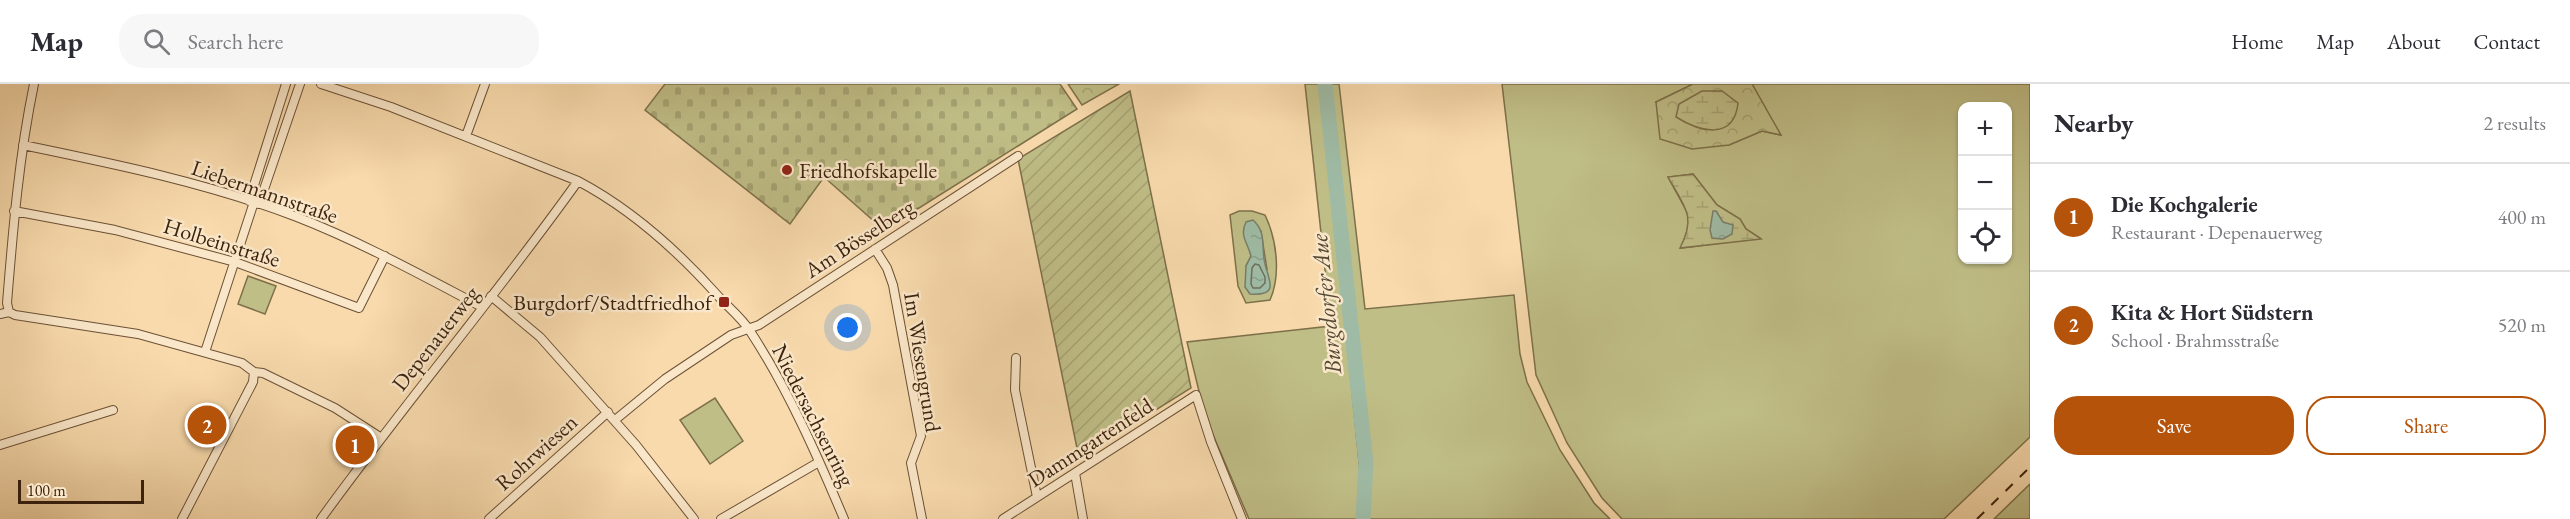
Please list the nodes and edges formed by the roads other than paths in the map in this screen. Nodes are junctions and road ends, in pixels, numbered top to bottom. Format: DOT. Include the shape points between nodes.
graph roads {
  1 [pos="34,84"];
  2 [pos="286,84"];
  3 [pos="300,84"];
  4 [pos="321,84"];
  5 [pos="485,84"];
  6 [pos="466,136"];
  7 [pos="23,145"];
  8 [pos="1018,156"];
  9 [pos="578,181"];
  10 [pos="254,202"];
  11 [pos="14,211"];
  12 [pos="875,249"];
  13 [pos="386,256"];
  14 [pos="235,262"];
  15 [pos="491,296"];
  16 [pos="482,307"];
  17 [pos="4,313"];
  18 [pos="749,329"];
  19 [pos="205,352"];
  20 [pos="1016,358"];
  21 [pos="254,372"];
  22 [pos="113,410"];
  23 [pos="608,412"];
  24 [pos="615,420"];
  25 [pos="380,437"];
  26 [pos="0,445"];
  27 [pos="819,462"];
  28 [pos="1075,473"];
  29 [pos="1037,497"];
  30 [pos="182,519"];
  31 [pos="321,519"];
  32 [pos="489,519"];
  33 [pos="694,519"];
  34 [pos="722,519"];
  35 [pos="844,519"];
  36 [pos="922,519"];
  37 [pos="1003,519"];
  38 [pos="1083,519"];
  39 [pos="1242,519"];
  1 -- 7 [label="street"];
  2 -- 10 [label="street"];
  3 -- 10 [label="street"];
  4 -- 6 [label="street, Niedersachsenring"];
  5 -- 6 [label="street"];
  6 -- 9 [label="street, Niedersachsenring"];
  7 -- 10 [label="street, Liebermannstraße" via="92,158"];
  7 -- 11 [label="street"];
  8 -- 12 [label="street, Am Bösselberg"];
  9 -- 15 [label="street, Depenauerweg"];
  9 -- 18 [label="street, Niedersachsenring" via="607,196 657,235"];
  10 -- 13 [label="street, Liebermannstraße"];
  10 -- 14 [label="street"];
  11 -- 14 [label="street, Holbeinstraße" via="115,230"];
  11 -- 17 [label="street"];
  12 -- 18 [label="street, Am Bösselberg"];
  12 -- 36 [label="street, Im Wiesengrund" via="893,285 916,401 921,436 911,463"];
  13 -- 14 [label="street, Holbeinstraße" via="358,308"];
  13 -- 16 [label="street, Liebermannstraße"];
  14 -- 19 [label="street"];
  15 -- 16 [label="street, Depenauerweg"];
  15 -- 23 [label="street" via="540,337"];
  16 -- 25 [label="street, Depenauerweg"];
  17 -- 19 [label="street" via="138,334"];
  18 -- 24 [label="street, Niedersachsenring" via="731,335 665,379"];
  18 -- 27 [label="street, Niedersachsenring"];
  19 -- 21 [label="street" via="242,363"];
  20 -- 29 [label="street" via="1015,390"];
  21 -- 25 [label="street" via="300,390"];
  21 -- 30 [label="street" via="253,382"];
  22 -- 26 [label="street"];
  23 -- 24 [label="street"];
  23 -- 32 [label="street, Rohrwiesen"];
  24 -- 33 [label="street"];
  25 -- 31 [label="street, Depenauerweg"];
  27 -- 34 [label="street"];
  27 -- 35 [label="street, Niedersachsenring"];
  28 -- 29 [label="street, Dammgartenfeld"];
  28 -- 38 [label="street"];
  28 -- 39 [label="street, Dammgartenfeld" via="1196,395"];
  29 -- 37 [label="street, Dammgartenfeld"];
}
